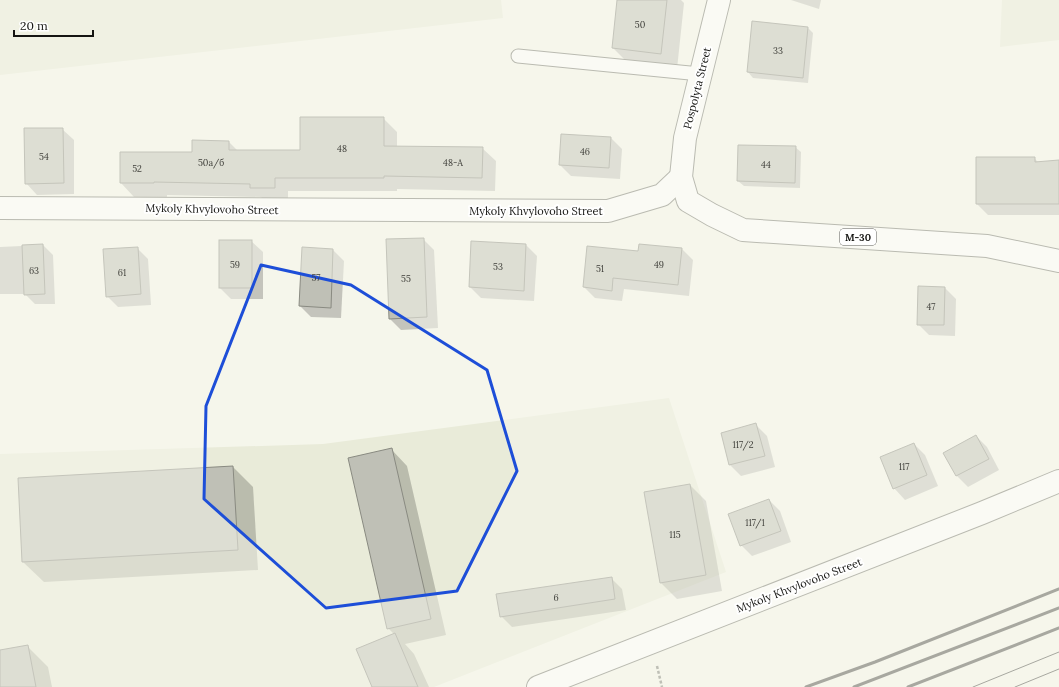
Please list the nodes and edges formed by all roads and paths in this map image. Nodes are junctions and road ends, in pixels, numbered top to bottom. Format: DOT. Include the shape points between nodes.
graph roads {
  1 [pos="719,0"];
  2 [pos="518,56"];
  3 [pos="700,74"];
  4 [pos="681,177"];
  5 [pos="0,208"];
  6 [pos="1059,261"];
  7 [pos="1059,481"];
  8 [pos="657,666"];
  9 [pos="538,687"];
  10 [pos="662,687"];
  1 -- 3 [label="main road, Pospolyta Street / М-30"];
  2 -- 3 [label="lane"];
  3 -- 4 [label="main road, Pospolyta Street / М-30" via="685,138"];
  4 -- 5 [label="main road, Mykoly Khvylovoho Street" via="662,195 608,211"];
  4 -- 6 [label="main road, М-30" via="688,201 743,230 987,246"];
  7 -- 9 [label="main road, Mykoly Khvylovoho Street"];
  8 -- 10 [label="path"];
}
